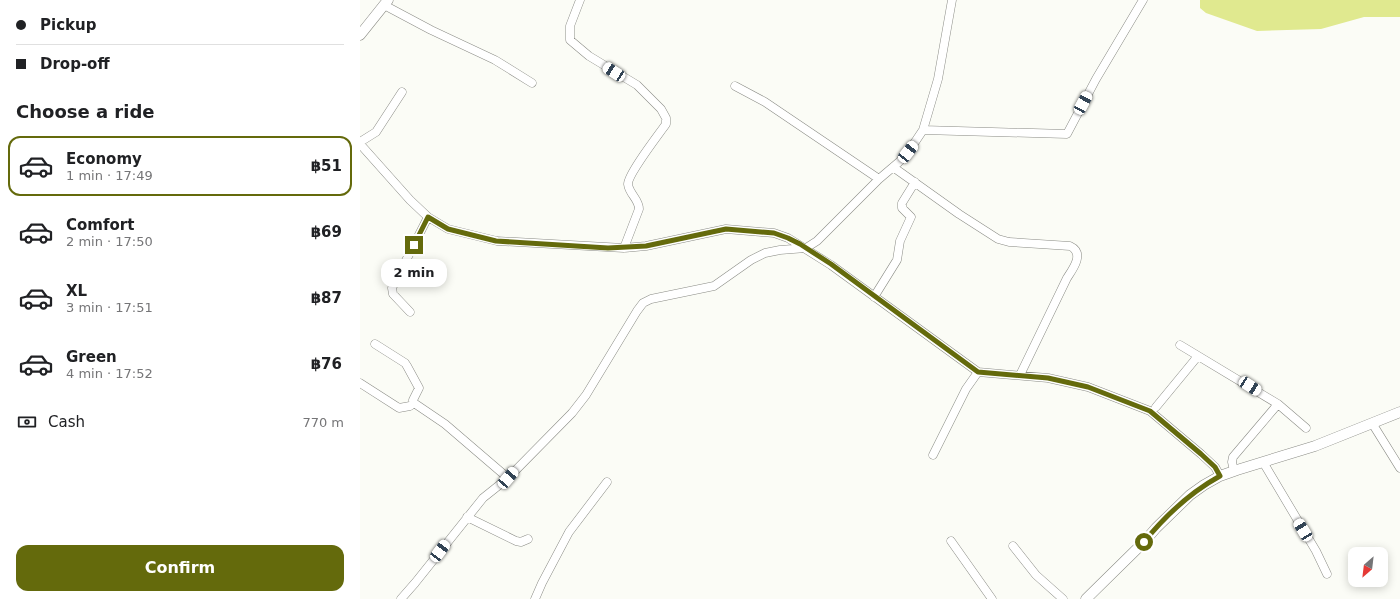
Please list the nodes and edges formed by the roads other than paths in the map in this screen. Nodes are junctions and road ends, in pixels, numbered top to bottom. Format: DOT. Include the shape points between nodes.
graph roads {
  1 [pos="580,0"];
  2 [pos="952,0"];
  3 [pos="1143,0"];
  4 [pos="386,2"];
  5 [pos="360,36"];
  6 [pos="532,83"];
  7 [pos="735,86"];
  8 [pos="402,92"];
  9 [pos="923,130"];
  10 [pos="360,143"];
  11 [pos="893,167"];
  12 [pos="879,179"];
  13 [pos="915,182"];
  14 [pos="428,217"];
  15 [pos="624,248"];
  16 [pos="806,248"];
  17 [pos="874,296"];
  18 [pos="410,312"];
  19 [pos="376,344"];
  20 [pos="1180,345"];
  21 [pos="1198,356"];
  22 [pos="978,372"];
  23 [pos="1020,375"];
  24 [pos="360,383"];
  25 [pos="414,403"];
  26 [pos="1278,404"];
  27 [pos="1156,407"];
  28 [pos="1400,412"];
  29 [pos="1372,423"];
  30 [pos="1306,428"];
  31 [pos="933,455"];
  32 [pos="1263,462"];
  33 [pos="1400,468"];
  34 [pos="1234,471"];
  35 [pos="1220,476"];
  36 [pos="508,478"];
  37 [pos="607,482"];
  38 [pos="467,517"];
  39 [pos="528,539"];
  40 [pos="951,541"];
  41 [pos="1013,546"];
  42 [pos="1327,574"];
  43 [pos="401,599"];
  44 [pos="535,599"];
  45 [pos="992,599"];
  46 [pos="1063,599"];
  47 [pos="1086,599"];
  1 -- 15 [label="street" via="570,26 570,40 589,56 637,85 661,109 666,118 666,124 628,182 639,210"];
  2 -- 9 [label="street" via="938,79"];
  3 -- 9 [label="street" via="1067,134"];
  4 -- 5 [label="street"];
  4 -- 6 [label="street" via="431,30 495,60"];
  7 -- 12 [label="street" via="765,102"];
  8 -- 10 [label="street" via="376,132"];
  9 -- 11 [label="street" via="908,152"];
  10 -- 14 [label="street"];
  11 -- 12 [label="street"];
  11 -- 13 [label="street"];
  12 -- 16 [label="street" via="818,241"];
  13 -- 17 [label="street" via="902,203 902,208 911,217 900,241 899,255"];
  13 -- 23 [label="street" via="998,239 1070,246 1077,251 1075,265"];
  14 -- 15 [label="street" via="448,229 496,241"];
  14 -- 18 [label="street" via="392,288 393,294"];
  15 -- 16 [label="street" via="652,245 726,229 774,233"];
  16 -- 17 [label="street"];
  16 -- 36 [label="street" via="765,254 751,260 714,286 651,299 643,303 586,395 572,413"];
  17 -- 22 [label="street"];
  19 -- 25 [label="street" via="407,366 419,388"];
  20 -- 21 [label="street"];
  21 -- 26 [label="street"];
  21 -- 27 [label="street"];
  22 -- 23 [label="street"];
  22 -- 31 [label="street" via="954,412"];
  23 -- 35 [label="street" via="1088,387 1150,411 1206,458"];
  24 -- 25 [label="street" via="399,408"];
  25 -- 36 [label="street" via="445,424"];
  26 -- 30 [label="street"];
  26 -- 34 [label="street" via="1233,457"];
  28 -- 29 [label="street"];
  29 -- 32 [label="street" via="1315,446"];
  29 -- 33 [label="street"];
  32 -- 34 [label="street"];
  32 -- 42 [label="street"];
  34 -- 35 [label="street"];
  35 -- 47 [label="street" via="1190,495"];
  36 -- 38 [label="street" via="483,498"];
  37 -- 44 [label="street" via="569,532"];
  38 -- 39 [label="street" via="516,541"];
  38 -- 43 [label="street"];
  40 -- 45 [label="street"];
  41 -- 46 [label="street" via="1036,575"];
}
